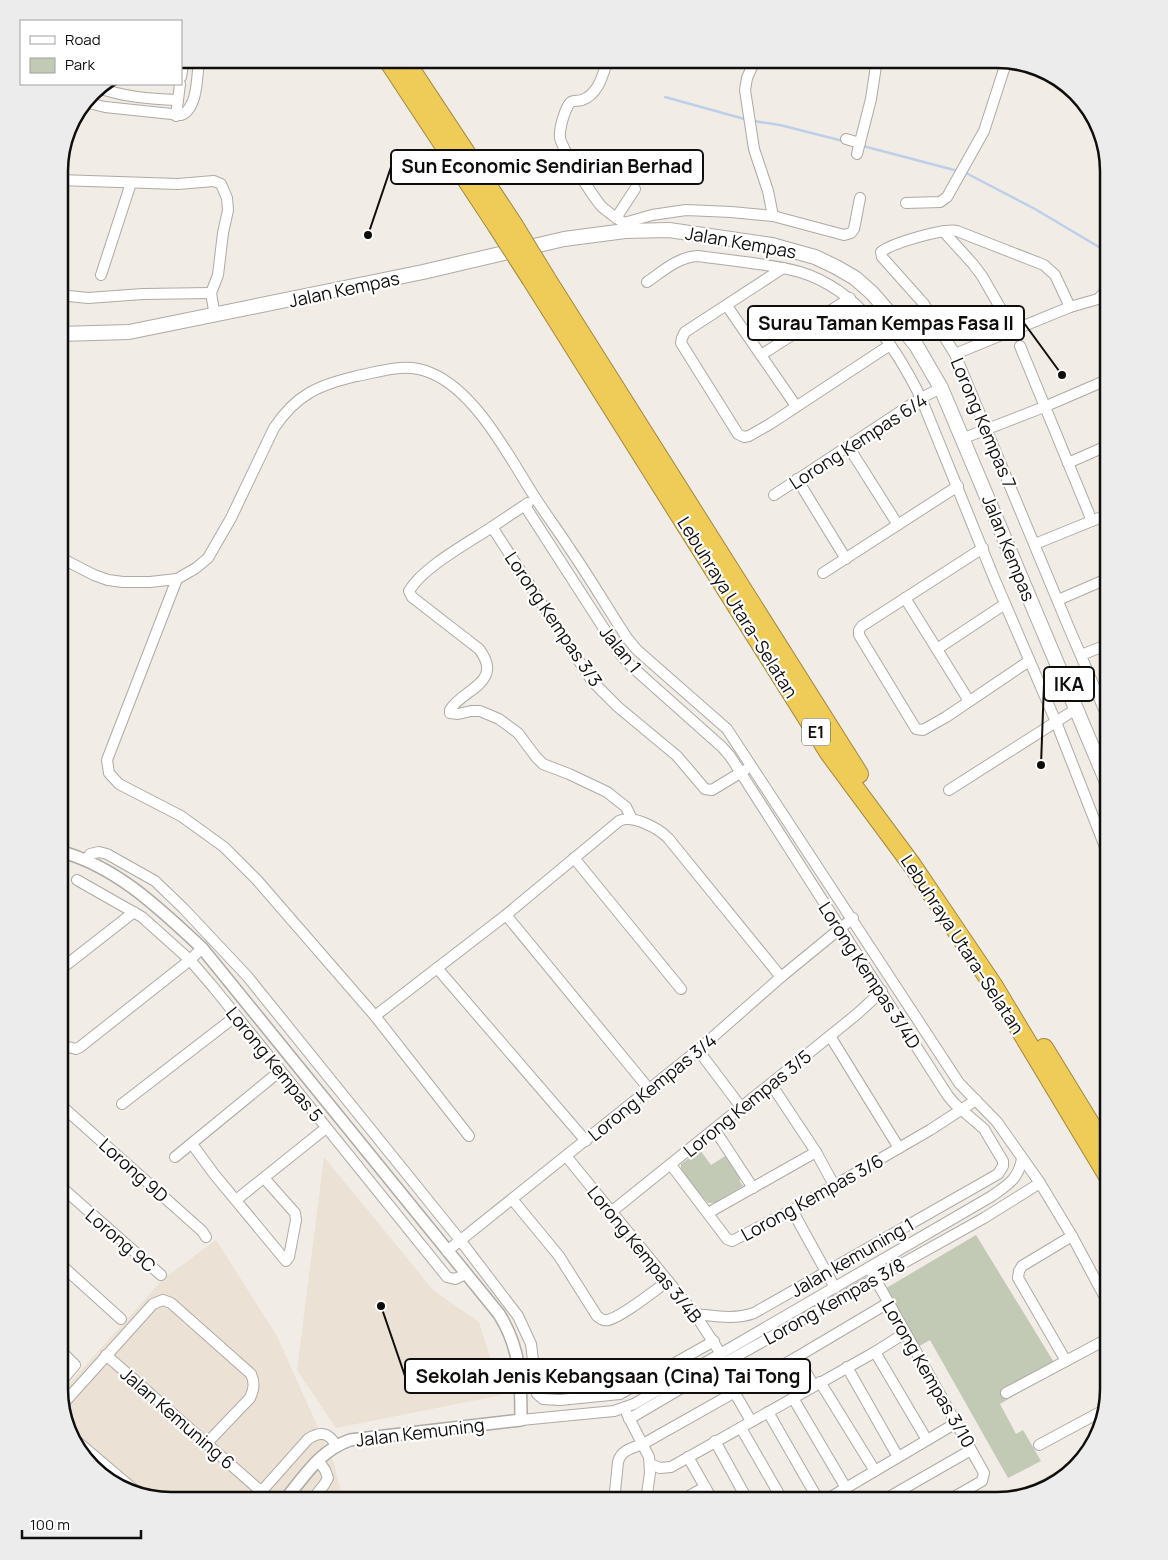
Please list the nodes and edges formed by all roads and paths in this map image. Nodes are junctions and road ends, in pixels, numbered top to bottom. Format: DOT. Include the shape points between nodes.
graph roads {
  1 [pos="198,68"];
  2 [pos="393,68"];
  3 [pos="409,68"];
  4 [pos="605,68"];
  5 [pos="752,68"];
  6 [pos="875,68"];
  7 [pos="1004,68"];
  8 [pos="180,85"];
  9 [pos="109,88"];
  10 [pos="178,100"];
  11 [pos="92,104"];
  12 [pos="105,107"];
  13 [pos="176,116"];
  14 [pos="846,139"];
  15 [pos="860,143"];
  16 [pos="857,154"];
  17 [pos="68,180"];
  18 [pos="131,183"];
  19 [pos="635,188"];
  20 [pos="860,198"];
  21 [pos="906,203"];
  22 [pos="773,216"];
  23 [pos="621,224"];
  24 [pos="505,225"];
  25 [pos="943,231"];
  26 [pos="783,268"];
  27 [pos="101,275"];
  28 [pos="539,278"];
  29 [pos="647,282"];
  30 [pos="211,293"];
  31 [pos="68,296"];
  32 [pos="1100,297"];
  33 [pos="850,298"];
  34 [pos="727,306"];
  35 [pos="1070,307"];
  36 [pos="215,316"];
  37 [pos="1013,330"];
  38 [pos="68,334"];
  39 [pos="890,345"];
  40 [pos="1020,346"];
  41 [pos="955,354"];
  42 [pos="761,355"];
  43 [pos="1100,383"];
  44 [pos="941,388"];
  45 [pos="921,398"];
  46 [pos="796,406"];
  47 [pos="1044,407"];
  48 [pos="988,429"];
  49 [pos="964,438"];
  50 [pos="848,446"];
  51 [pos="1100,450"];
  52 [pos="1068,463"];
  53 [pos="798,479"];
  54 [pos="958,486"];
  55 [pos="774,495"];
  56 [pos="536,498"];
  57 [pos="525,506"];
  58 [pos="1100,518"];
  59 [pos="1092,521"];
  60 [pos="898,525"];
  61 [pos="492,527"];
  62 [pos="1035,544"];
  63 [pos="983,548"];
  64 [pos="846,558"];
  65 [pos="68,561"];
  66 [pos="823,573"];
  67 [pos="177,579"];
  68 [pos="1100,582"];
  69 [pos="905,598"];
  70 [pos="1058,600"];
  71 [pos="1005,604"];
  72 [pos="1100,647"];
  73 [pos="938,649"];
  74 [pos="1081,654"];
  75 [pos="1029,661"];
  76 [pos="1100,698"];
  77 [pos="969,702"];
  78 [pos="1076,709"];
  79 [pos="1056,722"];
  80 [pos="1100,763"];
  81 [pos="752,766"];
  82 [pos="740,773"];
  83 [pos="949,790"];
  84 [pos="632,819"];
  85 [pos="1100,834"];
  86 [pos="67,854"];
  87 [pos="574,858"];
  88 [pos="86,860"];
  89 [pos="77,880"];
  90 [pos="134,912"];
  91 [pos="506,915"];
  92 [pos="852,918"];
  93 [pos="840,928"];
  94 [pos="202,948"];
  95 [pos="190,960"];
  96 [pos="67,965"];
  97 [pos="437,968"];
  98 [pos="781,977"];
  99 [pos="681,990"];
  100 [pos="882,992"];
  101 [pos="236,1016"];
  102 [pos="376,1016"];
  103 [pos="830,1036"];
  104 [pos="68,1047"];
  105 [pos="698,1050"];
  106 [pos="280,1071"];
  107 [pos="771,1084"];
  108 [pos="649,1088"];
  109 [pos="976,1100"];
  110 [pos="122,1104"];
  111 [pos="741,1107"];
  112 [pos="962,1109"];
  113 [pos="67,1111"];
  114 [pos="326,1128"];
  115 [pos="714,1130"];
  116 [pos="469,1136"];
  117 [pos="1100,1139"];
  118 [pos="586,1141"];
  119 [pos="192,1144"];
  120 [pos="899,1148"];
  121 [pos="816,1152"];
  122 [pos="566,1156"];
  123 [pos="175,1158"];
  124 [pos="1022,1159"];
  125 [pos="1100,1163"];
  126 [pos="670,1164"];
  127 [pos="1001,1170"];
  128 [pos="264,1178"];
  129 [pos="1040,1183"];
  130 [pos="834,1185"];
  131 [pos="753,1188"];
  132 [pos="67,1192"];
  133 [pos="512,1199"];
  134 [pos="236,1200"];
  135 [pos="792,1210"];
  136 [pos="611,1212"];
  137 [pos="708,1213"];
  138 [pos="1072,1236"];
  139 [pos="206,1237"];
  140 [pos="460,1240"];
  141 [pos="447,1250"];
  142 [pos="869,1268"];
  143 [pos="67,1270"];
  144 [pos="826,1272"];
  145 [pos="161,1274"];
  146 [pos="466,1274"];
  147 [pos="874,1278"];
  148 [pos="668,1281"];
  149 [pos="835,1288"];
  150 [pos="1100,1288"];
  151 [pos="888,1303"];
  152 [pos="695,1314"];
  153 [pos="121,1319"];
  154 [pos="905,1333"];
  155 [pos="714,1341"];
  156 [pos="1100,1343"];
  157 [pos="875,1352"];
  158 [pos="721,1354"];
  159 [pos="106,1355"];
  160 [pos="67,1357"];
  161 [pos="797,1357"];
  162 [pos="1066,1361"];
  163 [pos="719,1366"];
  164 [pos="847,1367"];
  165 [pos="67,1374"];
  166 [pos="817,1384"];
  167 [pos="734,1392"];
  168 [pos="1006,1393"];
  169 [pos="793,1398"];
  170 [pos="68,1399"];
  171 [pos="624,1409"];
  172 [pos="768,1412"];
  173 [pos="1098,1413"];
  174 [pos="629,1419"];
  175 [pos="520,1420"];
  176 [pos="751,1422"];
  177 [pos="956,1423"];
  178 [pos="741,1428"];
  179 [pos="927,1440"];
  180 [pos="715,1442"];
  181 [pos="207,1444"];
  182 [pos="643,1444"];
  183 [pos="336,1445"];
  184 [pos="1039,1445"];
  185 [pos="88,1450"];
  186 [pos="971,1450"];
  187 [pos="688,1457"];
  188 [pos="898,1457"];
  189 [pos="318,1460"];
  190 [pos="650,1469"];
  191 [pos="875,1471"];
  192 [pos="125,1482"];
  193 [pos="705,1487"];
  194 [pos="846,1488"];
  195 [pos="261,1491"];
  196 [pos="291,1492"];
  197 [pos="318,1492"];
  198 [pos="615,1492"];
  199 [pos="647,1492"];
  200 [pos="696,1492"];
  201 [pos="708,1492"];
  202 [pos="743,1492"];
  203 [pos="778,1492"];
  204 [pos="814,1492"];
  205 [pos="839,1492"];
  206 [pos="898,1492"];
  207 [pos="962,1492"];
  1 -- 13 [label="street" via="193,103 186,113"];
  2 -- 24 [label="highway, Lebuhraya Utara–Selatan / E1"];
  3 -- 24 [label="highway, Lebuhraya Utara–Selatan / E1"];
  4 -- 23 [label="street" via="593,93 569,104 560,135 561,142 596,200"];
  5 -- 22 [label="street" via="746,84 749,113 757,160"];
  6 -- 15 [label="street"];
  7 -- 21 [label="street" via="984,131 947,198 940,202"];
  8 -- 10 [label="street"];
  9 -- 10 [label="street" via="145,99"];
  9 -- 12 [label="street"];
  10 -- 13 [label="street"];
  11 -- 12 [label="street"];
  12 -- 13 [label="street"];
  14 -- 15 [label="street"];
  15 -- 16 [label="street"];
  17 -- 18 [label="street"];
  18 -- 27 [label="street"];
  18 -- 30 [label="street" via="214,181 221,184 228,210 218,275"];
  19 -- 23 [label="street"];
  20 -- 22 [label="street" via="854,229 848,235"];
  22 -- 23 [label="street" via="686,210"];
  23 -- 36 [label="main road, Jalan Kempas" via="423,272"];
  23 -- 44 [label="main road, Jalan Kempas" via="747,240 797,251 829,263 855,278 872,293 916,345"];
  24 -- 28 [label="highway, Lebuhraya Utara–Selatan / E1, bridge"];
  25 -- 35 [label="street, Lorong Kempas 7" via="964,233 1044,266 1055,275"];
  25 -- 37 [label="street" via="982,276"];
  25 -- 41 [label="street, Lorong Kempas 7" via="885,249 881,255 924,304"];
  26 -- 29 [label="street" via="688,257"];
  26 -- 33 [label="street" via="820,280"];
  26 -- 34 [label="street"];
  28 -- 117 [label="highway, Lebuhraya Utara–Selatan / E1" via="846,756 1000,977"];
  28 -- 125 [label="highway, Lebuhraya Utara–Selatan / E1" via="829,753 912,865 993,985"];
  30 -- 31 [label="street"];
  30 -- 36 [label="street"];
  32 -- 35 [label="street"];
  33 -- 39 [label="street"];
  33 -- 42 [label="street"];
  34 -- 42 [label="street"];
  34 -- 46 [label="street" via="686,332 681,343 738,434 749,436"];
  35 -- 37 [label="street"];
  36 -- 38 [label="main road, Jalan Kempas" via="129,332"];
  37 -- 41 [label="street"];
  39 -- 45 [label="street"];
  39 -- 46 [label="street"];
  40 -- 47 [label="street"];
  41 -- 48 [label="street, Lorong Kempas 7"];
  42 -- 46 [label="street"];
  43 -- 47 [label="street"];
  44 -- 45 [label="street, Lorong Kempas 6/4"];
  44 -- 49 [label="main road, Jalan Kempas"];
  45 -- 50 [label="street, Lorong Kempas 6/4"];
  45 -- 54 [label="street"];
  47 -- 48 [label="street"];
  47 -- 52 [label="street"];
  48 -- 49 [label="street"];
  48 -- 62 [label="street, Lorong Kempas 7"];
  49 -- 78 [label="main road, Jalan Kempas"];
  50 -- 53 [label="street, Lorong Kempas 6/4"];
  50 -- 60 [label="street"];
  51 -- 52 [label="street"];
  52 -- 59 [label="street"];
  53 -- 55 [label="street, Lorong Kempas 6/4"];
  53 -- 64 [label="street"];
  54 -- 60 [label="street"];
  54 -- 63 [label="street"];
  56 -- 57 [label="street"];
  56 -- 67 [label="street" via="476,409 442,378 424,370 401,367 332,382 294,403 282,416 208,558"];
  56 -- 81 [label="street" via="627,638 727,729"];
  57 -- 61 [label="street"];
  57 -- 82 [label="street, Jalan 1" via="621,655 722,747"];
  58 -- 59 [label="street"];
  59 -- 62 [label="street"];
  60 -- 64 [label="street"];
  61 -- 82 [label="street, Lorong Kempas 3/3" via="592,682 677,756 707,790"];
  61 -- 84 [label="street" via="437,563 409,591 412,597 484,656 486,666 482,680 477,688 456,702 450,713 480,711 499,719 518,733 543,764 607,792 626,807"];
  62 -- 70 [label="street, Lorong Kempas 7"];
  63 -- 69 [label="street"];
  63 -- 71 [label="street"];
  64 -- 66 [label="street"];
  65 -- 67 [label="street" via="108,580 150,582"];
  67 -- 102 [label="street" via="107,760 109,773 119,784 181,816 224,847"];
  68 -- 70 [label="street"];
  69 -- 73 [label="street"];
  69 -- 77 [label="street" via="862,626 859,635 916,729 923,730"];
  70 -- 74 [label="street, Lorong Kempas 7"];
  71 -- 73 [label="street"];
  71 -- 75 [label="street"];
  72 -- 74 [label="street"];
  73 -- 77 [label="street"];
  74 -- 76 [label="street, Lorong Kempas 7"];
  75 -- 77 [label="street"];
  75 -- 79 [label="street"];
  78 -- 79 [label="street"];
  78 -- 80 [label="main road, Jalan Kempas"];
  79 -- 83 [label="street"];
  79 -- 85 [label="street"];
  81 -- 82 [label="street, Lorong Kempas 3/3"];
  81 -- 92 [label="street"];
  82 -- 93 [label="street, Lorong Kempas 3/4D"];
  84 -- 87 [label="street" via="619,821"];
  84 -- 98 [label="street" via="668,838"];
  86 -- 88 [label="street"];
  87 -- 91 [label="street"];
  87 -- 99 [label="street"];
  88 -- 94 [label="street" via="138,891"];
  88 -- 140 [label="street" via="93,852 107,854 155,881 184,909 247,976"];
  89 -- 90 [label="street, Lorong Kempas 5"];
  90 -- 95 [label="street, Lorong Kempas 5"];
  90 -- 96 [label="street"];
  91 -- 97 [label="street"];
  91 -- 108 [label="street"];
  92 -- 93 [label="street, Lorong Kempas 3/4"];
  92 -- 109 [label="street" via="959,1083"];
  93 -- 98 [label="street, Lorong Kempas 3/4"];
  93 -- 100 [label="street, Lorong Kempas 3/4D"];
  94 -- 95 [label="street"];
  94 -- 141 [label="street"];
  95 -- 101 [label="street, Lorong Kempas 5"];
  95 -- 104 [label="street" via="80,1047"];
  97 -- 102 [label="street"];
  97 -- 118 [label="street"];
  98 -- 105 [label="street, Lorong Kempas 3/4"];
  100 -- 103 [label="street, Lorong Kempas 3/5"];
  100 -- 112 [label="street, Lorong Kempas 3/4D" via="948,1096"];
  101 -- 106 [label="street, Lorong Kempas 5"];
  101 -- 110 [label="street"];
  102 -- 116 [label="street"];
  103 -- 107 [label="street, Lorong Kempas 3/5"];
  103 -- 120 [label="street"];
  105 -- 108 [label="street, Lorong Kempas 3/4"];
  105 -- 111 [label="street"];
  106 -- 114 [label="street, Lorong Kempas 5"];
  106 -- 119 [label="street"];
  107 -- 111 [label="street, Lorong Kempas 3/5"];
  107 -- 121 [label="street"];
  108 -- 118 [label="street, Lorong Kempas 3/4"];
  109 -- 112 [label="street, Lorong Kempas 3/6"];
  109 -- 124 [label="street" via="997,1122"];
  111 -- 115 [label="street, Lorong Kempas 3/5"];
  112 -- 120 [label="street, Lorong Kempas 3/6"];
  112 -- 127 [label="street, Lorong Kempas 3/4D" via="989,1136 1003,1161"];
  113 -- 139 [label="street, Lorong 9D"];
  114 -- 128 [label="street"];
  114 -- 146 [label="street, Lorong Kempas 5" via="447,1277 455,1279"];
  115 -- 126 [label="street, Lorong Kempas 3/5"];
  115 -- 131 [label="street"];
  118 -- 122 [label="street, Lorong Kempas 3/4"];
  119 -- 123 [label="street"];
  119 -- 134 [label="street"];
  120 -- 130 [label="street, Lorong Kempas 3/6"];
  121 -- 130 [label="street"];
  121 -- 131 [label="street"];
  122 -- 133 [label="street, Lorong Kempas 3/4"];
  122 -- 136 [label="street, Lorong Kempas 3/4B"];
  124 -- 129 [label="street"];
  124 -- 142 [label="street" via="1012,1182"];
  126 -- 136 [label="street, Lorong Kempas 3/5"];
  126 -- 137 [label="street, Lorong Kempas 3/6"];
  127 -- 144 [label="street, Jalan kemuning 1"];
  128 -- 134 [label="street"];
  128 -- 134 [label="street" via="295,1213 288,1260 283,1260"];
  129 -- 138 [label="street"];
  129 -- 147 [label="street, Lorong Kempas 3/8" via="984,1218"];
  130 -- 135 [label="street, Lorong Kempas 3/6"];
  131 -- 137 [label="street"];
  132 -- 145 [label="street, Lorong 9C"];
  133 -- 140 [label="street, Lorong Kempas 3/4"];
  133 -- 148 [label="street" via="559,1256 602,1320 609,1320"];
  135 -- 137 [label="street, Lorong Kempas 3/6" via="730,1241"];
  135 -- 144 [label="street"];
  136 -- 148 [label="street, Lorong Kempas 3/4B"];
  138 -- 150 [label="street"];
  138 -- 162 [label="street" via="1022,1266 1018,1275"];
  140 -- 141 [label="street, Lorong Kempas 3/4"];
  140 -- 155 [label="street" via="518,1316 531,1344 537,1394 543,1399 620,1394"];
  141 -- 146 [label="street"];
  142 -- 147 [label="street, Lorong Kempas 3/10"];
  142 -- 149 [label="street"];
  143 -- 153 [label="street"];
  144 -- 149 [label="street"];
  144 -- 152 [label="street, Jalan kemuning 1" via="743,1317"];
  146 -- 175 [label="street" via="499,1314 512,1339 521,1378"];
  147 -- 151 [label="street, Lorong Kempas 3/10"];
  147 -- 163 [label="street, Lorong Kempas 3/8"];
  148 -- 152 [label="street, Lorong Kempas 3/4B"];
  149 -- 158 [label="street"];
  151 -- 154 [label="street, Lorong Kempas 3/10"];
  151 -- 161 [label="street"];
  152 -- 155 [label="street, Lorong Kempas 3/4B"];
  154 -- 157 [label="street"];
  154 -- 177 [label="street, Lorong Kempas 3/10"];
  155 -- 158 [label="street, Lorong Kempas 3/4B"];
  156 -- 162 [label="street"];
  157 -- 164 [label="street"];
  157 -- 179 [label="street"];
  158 -- 171 [label="street"];
  159 -- 170 [label="street"];
  159 -- 181 [label="street, Jalan Kemuning 6"];
  159 -- 181 [label="street" via="153,1304 162,1300 171,1303 251,1374 254,1381 250,1398"];
  160 -- 165 [label="street" via="75,1364"];
  161 -- 166 [label="street"];
  161 -- 167 [label="street"];
  162 -- 168 [label="street"];
  163 -- 167 [label="street"];
  163 -- 174 [label="street, Lorong Kempas 3/8"];
  164 -- 166 [label="street"];
  164 -- 188 [label="street"];
  166 -- 169 [label="street"];
  166 -- 191 [label="street"];
  167 -- 176 [label="street"];
  167 -- 182 [label="street"];
  169 -- 172 [label="street"];
  169 -- 194 [label="street"];
  171 -- 174 [label="street"];
  171 -- 175 [label="street"];
  172 -- 176 [label="street"];
  172 -- 204 [label="street"];
  173 -- 184 [label="street"];
  174 -- 182 [label="street"];
  175 -- 183 [label="street, Jalan Kemuning" via="367,1437"];
  176 -- 178 [label="street"];
  177 -- 179 [label="street"];
  177 -- 186 [label="street, Lorong Kempas 3/10"];
  178 -- 180 [label="street"];
  178 -- 203 [label="street"];
  179 -- 188 [label="street"];
  180 -- 187 [label="street"];
  180 -- 202 [label="street"];
  181 -- 195 [label="street, Jalan Kemuning 6"];
  182 -- 190 [label="street"];
  182 -- 198 [label="street" via="620,1456"];
  183 -- 189 [label="street, Jalan Kemuning"];
  183 -- 195 [label="street" via="329,1436 315,1434"];
  185 -- 192 [label="street"];
  186 -- 206 [label="street"];
  186 -- 207 [label="street, Lorong Kempas 3/10" via="984,1473 982,1481"];
  187 -- 190 [label="street" via="671,1467"];
  187 -- 193 [label="street"];
  188 -- 191 [label="street"];
  189 -- 196 [label="street, Jalan Kemuning"];
  189 -- 197 [label="street" via="328,1478"];
  190 -- 199 [label="street"];
  191 -- 194 [label="street"];
  193 -- 200 [label="street"];
  193 -- 201 [label="street"];
  194 -- 205 [label="street"];
}
